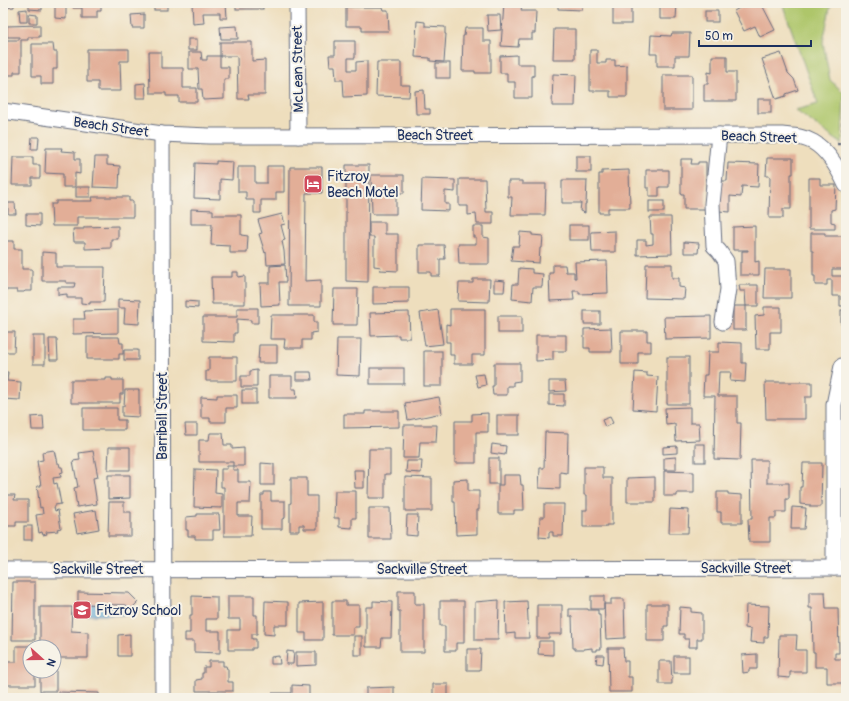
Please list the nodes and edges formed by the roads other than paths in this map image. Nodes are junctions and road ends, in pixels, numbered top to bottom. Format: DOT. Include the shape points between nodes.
graph roads {
  1 [pos="297,3"];
  2 [pos="3,112"];
  3 [pos="162,134"];
  4 [pos="719,135"];
  5 [pos="298,136"];
  6 [pos="846,184"];
  7 [pos="723,322"];
  8 [pos="842,366"];
  9 [pos="3,570"];
  10 [pos="162,570"];
  11 [pos="163,698"];
  1 -- 5 [label="street, McLean Street"];
  2 -- 3 [label="street, Beach Street"];
  3 -- 5 [label="street, Beach Street"];
  3 -- 10 [label="street, Barriball Street"];
  4 -- 5 [label="street, Beach Street"];
  4 -- 6 [label="street, Beach Street" via="796,136 812,142 822,149"];
  4 -- 7 [label="street" via="712,204 714,246 726,261 728,289"];
  8 -- 10 [label="street, Sackville Street" via="834,405 838,568"];
  9 -- 10 [label="street, Sackville Street"];
  10 -- 11 [label="street, Barriball Street"];
}
